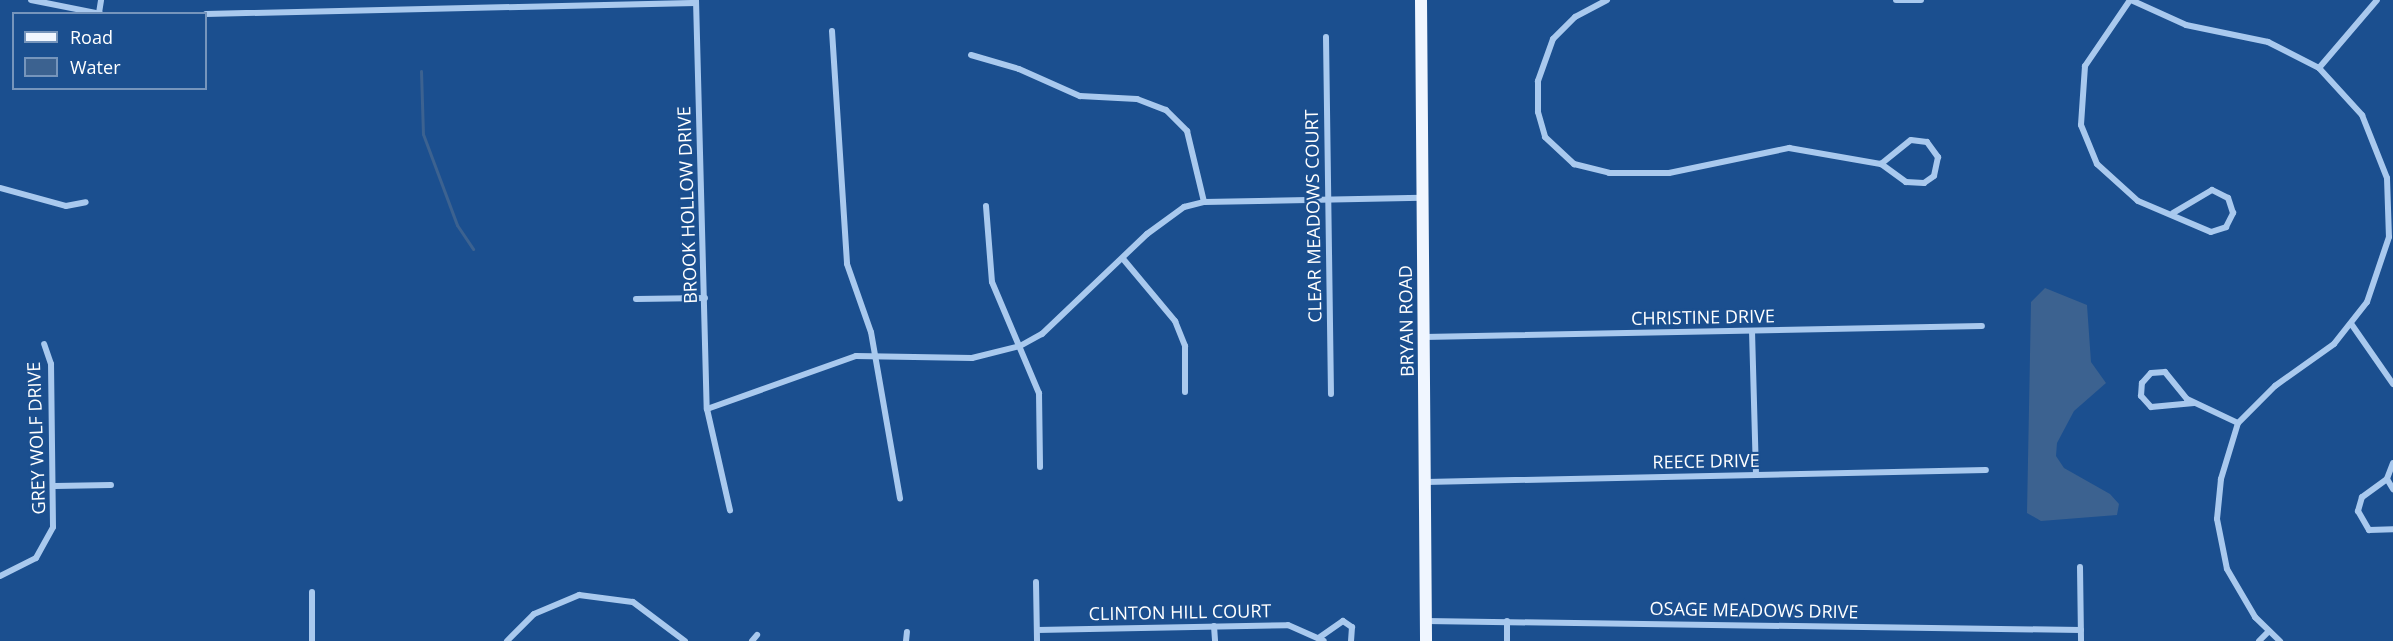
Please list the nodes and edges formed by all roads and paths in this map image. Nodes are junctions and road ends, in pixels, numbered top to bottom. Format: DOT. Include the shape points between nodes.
graph roads {
  1 [pos="31,0"];
  2 [pos="1421,0"];
  3 [pos="1607,0"];
  4 [pos="1896,0"];
  5 [pos="1921,0"];
  6 [pos="2131,0"];
  7 [pos="2377,0"];
  8 [pos="696,1"];
  9 [pos="447,4"];
  10 [pos="95,12"];
  11 [pos="207,14"];
  12 [pos="832,32"];
  13 [pos="1326,37"];
  14 [pos="971,55"];
  15 [pos="2319,68"];
  16 [pos="1881,164"];
  17 [pos="0,188"];
  18 [pos="1423,198"];
  19 [pos="1328,200"];
  20 [pos="86,202"];
  21 [pos="1204,202"];
  22 [pos="986,206"];
  23 [pos="2173,213"];
  24 [pos="1124,260"];
  25 [pos="705,298"];
  26 [pos="636,299"];
  27 [pos="1982,326"];
  28 [pos="2352,326"];
  29 [pos="1752,331"];
  30 [pos="1424,337"];
  31 [pos="44,344"];
  32 [pos="1020,346"];
  33 [pos="874,354"];
  34 [pos="2393,384"];
  35 [pos="1185,392"];
  36 [pos="1331,394"];
  37 [pos="2194,403"];
  38 [pos="707,409"];
  39 [pos="2238,423"];
  40 [pos="2393,463"];
  41 [pos="1040,467"];
  42 [pos="1986,470"];
  43 [pos="1756,475"];
  44 [pos="2387,479"];
  45 [pos="1426,482"];
  46 [pos="111,484"];
  47 [pos="56,486"];
  48 [pos="2393,489"];
  49 [pos="900,499"];
  50 [pos="730,510"];
  51 [pos="2393,529"];
  52 [pos="2080,567"];
  53 [pos="0,576"];
  54 [pos="1036,582"];
  55 [pos="312,592"];
  56 [pos="1426,621"];
  57 [pos="1507,621"];
  58 [pos="1214,626"];
  59 [pos="1037,630"];
  60 [pos="2081,630"];
  61 [pos="2269,631"];
  62 [pos="908,633"];
  63 [pos="1322,639"];
  64 [pos="312,641"];
  65 [pos="507,641"];
  66 [pos="685,641"];
  67 [pos="906,641"];
  68 [pos="1037,641"];
  69 [pos="1215,641"];
  70 [pos="1351,641"];
  71 [pos="1426,641"];
  72 [pos="1507,641"];
  73 [pos="2081,641"];
  74 [pos="2259,641"];
  75 [pos="2280,641"];
  1 -- 10 [label="street"];
  2 -- 18 [label="main road, BRYAN ROAD"];
  3 -- 16 [label="street" via="1575,17 1553,39 1538,81 1538,112 1545,137 1574,164 1609,173 1669,173 1789,148"];
  4 -- 5 [label="street"];
  6 -- 15 [label="street" via="2186,25 2268,42"];
  6 -- 23 [label="street" via="2085,66 2081,125 2097,164 2116,185 2138,201"];
  7 -- 15 [label="street"];
  8 -- 9 [label="street"];
  8 -- 25 [label="street, BROOK HOLLOW DRIVE"];
  9 -- 11 [label="street"];
  12 -- 33 [label="street" via="847,264"];
  13 -- 19 [label="street, CLEAR MEADOWS COURT"];
  14 -- 21 [label="street" via="1019,69 1080,96 1137,99 1166,110 1191,140"];
  15 -- 28 [label="street" via="2362,115 2380,153 2389,192 2387,250 2376,284"];
  16 -- 16 [label="street" via="1918,185 1934,176 1938,157 1927,142 1911,140"];
  17 -- 20 [label="street" via="66,206"];
  18 -- 19 [label="street"];
  18 -- 30 [label="main road, BRYAN ROAD"];
  19 -- 21 [label="street"];
  19 -- 36 [label="street, CLEAR MEADOWS COURT"];
  21 -- 24 [label="street" via="1170,216"];
  22 -- 32 [label="street" via="990,273"];
  23 -- 23 [label="street" via="2211,232 2226,226 2233,213 2228,198 2212,190"];
  24 -- 32 [label="street" via="1042,334"];
  24 -- 35 [label="street" via="1175,321 1185,346"];
  25 -- 26 [label="street"];
  25 -- 38 [label="street, BROOK HOLLOW DRIVE"];
  27 -- 29 [label="street, CHRISTINE DRIVE"];
  28 -- 34 [label="street" via="2382,361"];
  28 -- 39 [label="street" via="2275,386"];
  29 -- 30 [label="street, CHRISTINE DRIVE"];
  29 -- 43 [label="street"];
  30 -- 45 [label="main road, BRYAN ROAD"];
  31 -- 47 [label="street, GREY WOLF DRIVE" via="51,364"];
  32 -- 33 [label="street" via="972,358"];
  32 -- 41 [label="street" via="1039,393"];
  33 -- 38 [label="street" via="840,360"];
  33 -- 49 [label="street"];
  37 -- 37 [label="street" via="2165,372 2151,373 2142,383 2141,396 2151,407"];
  37 -- 39 [label="street"];
  38 -- 50 [label="street, BROOK HOLLOW DRIVE"];
  39 -- 61 [label="street" via="2218,491 2218,533 2236,587"];
  40 -- 44 [label="street"];
  42 -- 43 [label="street, REECE DRIVE"];
  43 -- 45 [label="street, REECE DRIVE"];
  44 -- 48 [label="street"];
  44 -- 51 [label="street" via="2362,498 2358,511 2369,530"];
  45 -- 56 [label="main road, BRYAN ROAD"];
  46 -- 47 [label="street"];
  47 -- 53 [label="street, GREY WOLF DRIVE" via="49,539 36,558"];
  52 -- 60 [label="street"];
  54 -- 59 [label="street"];
  55 -- 64 [label="street"];
  56 -- 57 [label="street, OSAGE MEADOWS DRIVE"];
  56 -- 71 [label="main road, BRYAN ROAD"];
  57 -- 60 [label="street, OSAGE MEADOWS DRIVE"];
  57 -- 72 [label="street"];
  58 -- 59 [label="street, CLINTON HILL COURT"];
  58 -- 63 [label="street, CLINTON HILL COURT" via="1296,626"];
  58 -- 69 [label="street"];
  59 -- 68 [label="street"];
  60 -- 73 [label="street"];
  61 -- 74 [label="street"];
  61 -- 75 [label="street"];
  62 -- 67 [label="street"];
  63 -- 70 [label="street, CLINTON HILL COURT" via="1343,621 1352,627"];
  65 -- 66 [label="street" via="534,614 579,595 633,602"];
}
